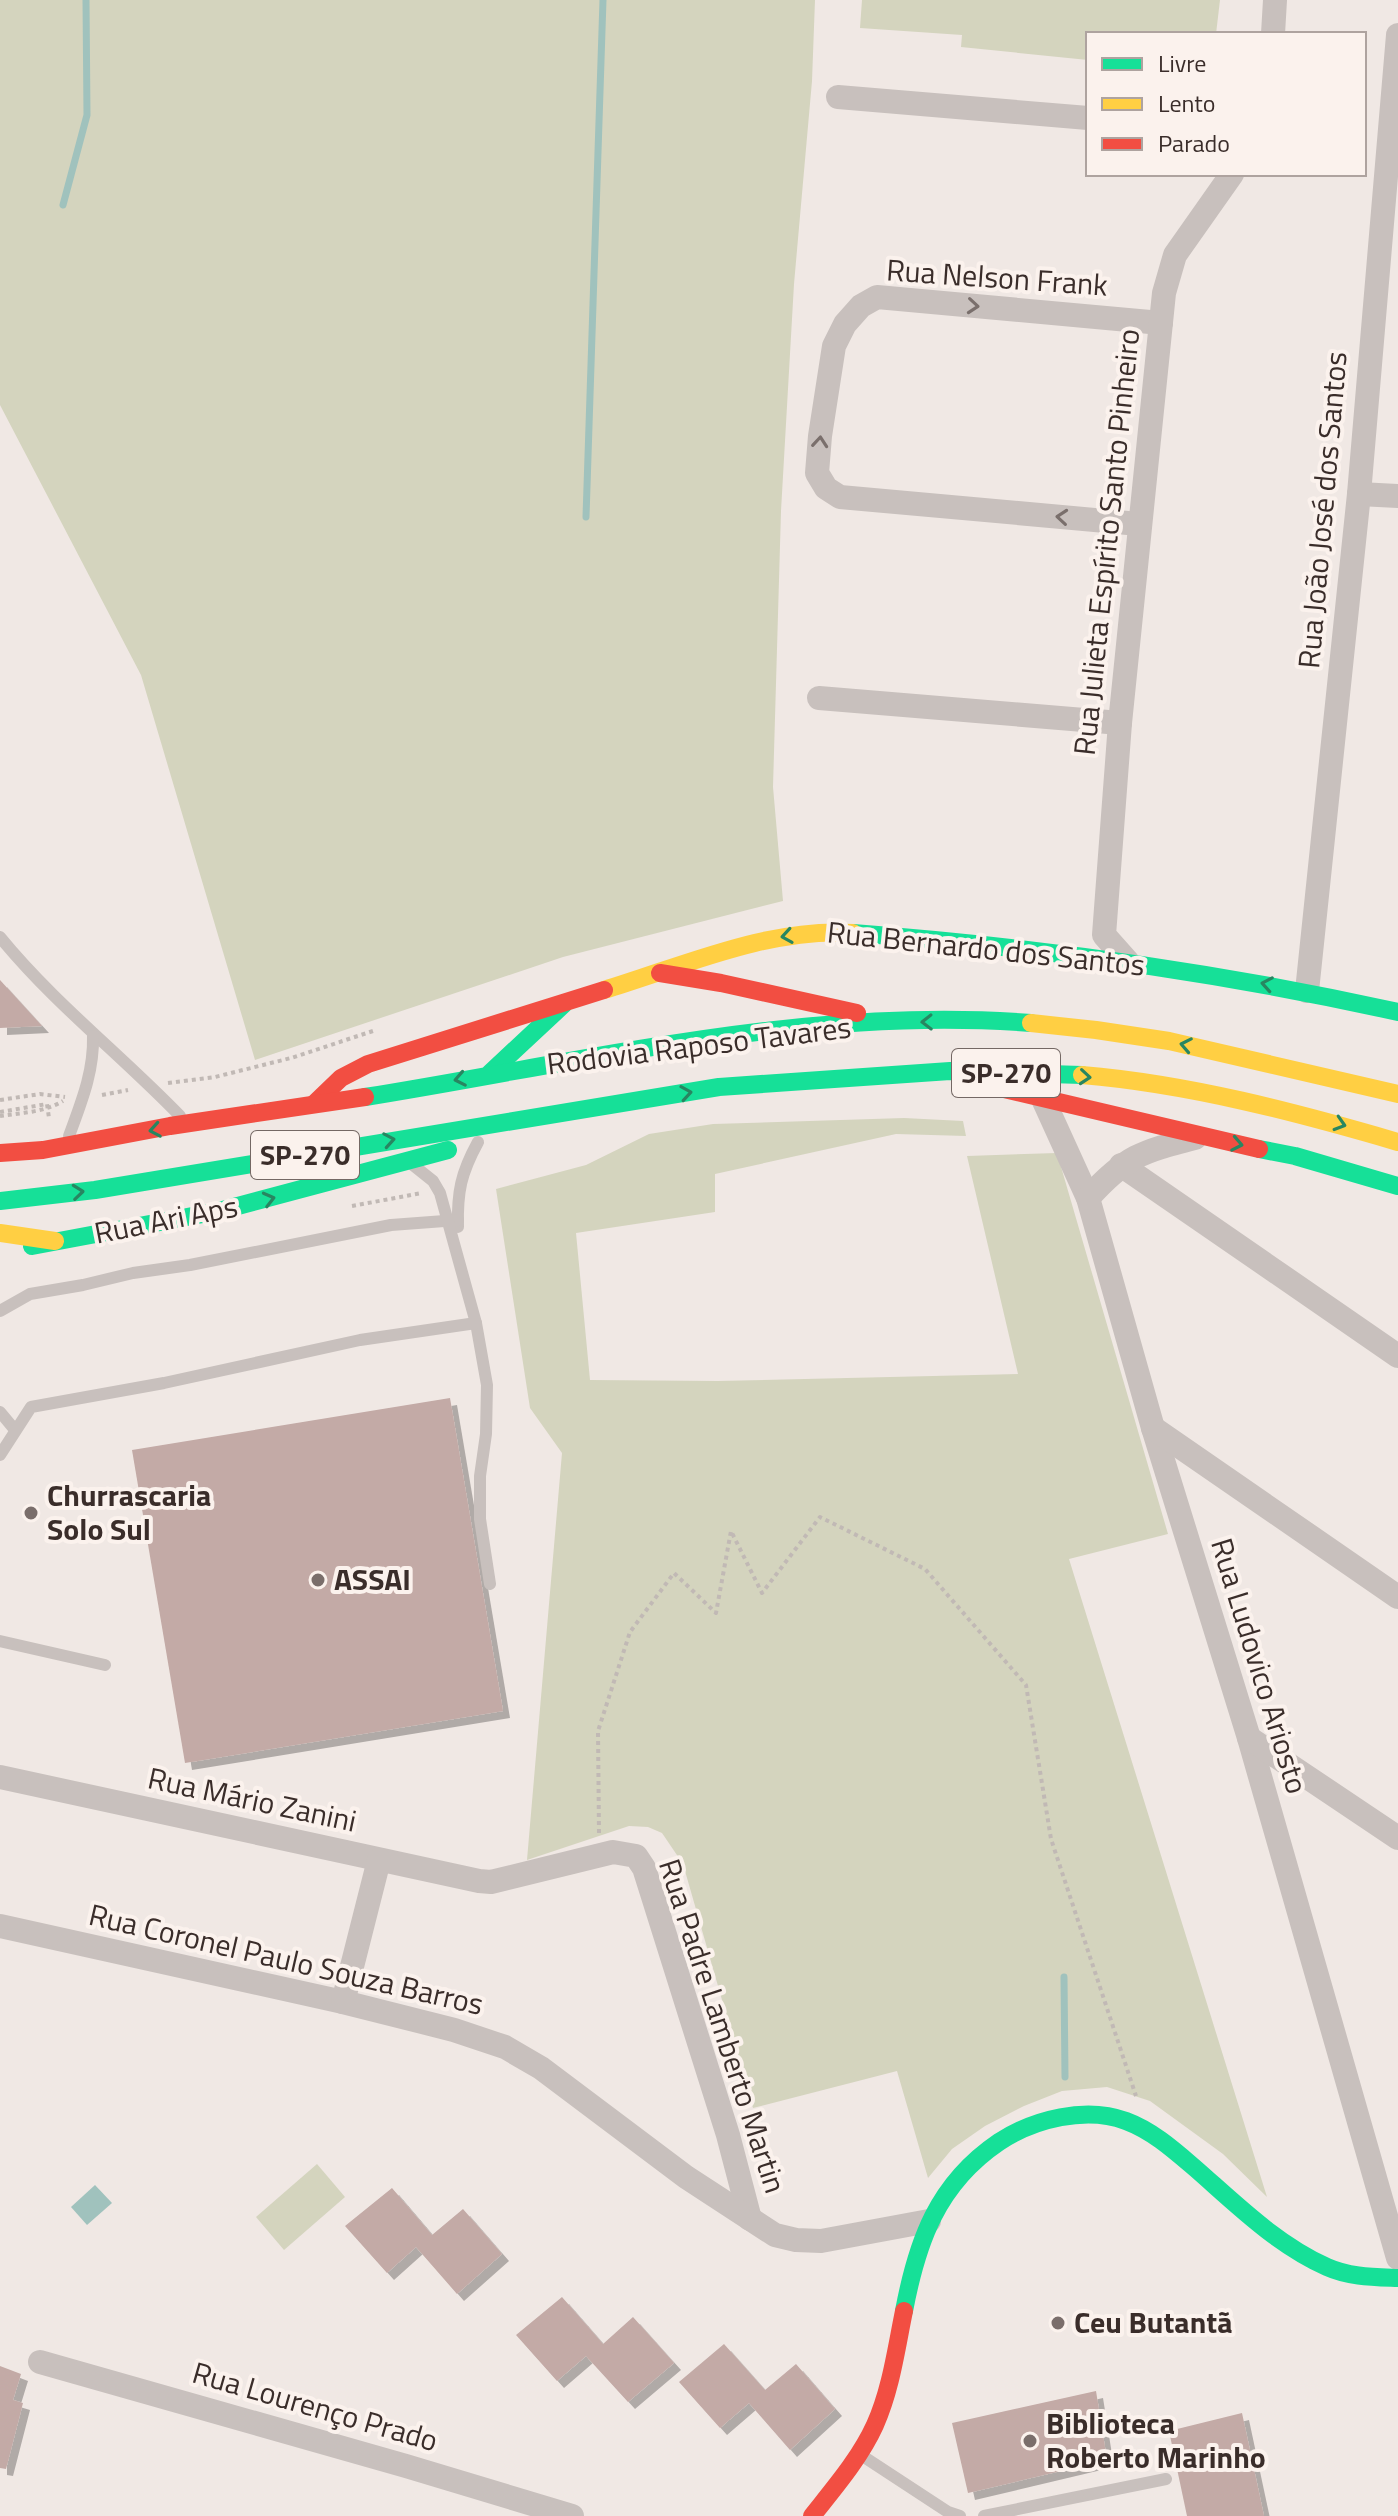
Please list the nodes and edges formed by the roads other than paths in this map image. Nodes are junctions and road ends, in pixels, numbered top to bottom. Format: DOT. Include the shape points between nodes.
graph roads {
  1 [pos="1275,0"];
  2 [pos="1273,32"];
  3 [pos="1398,35"];
  4 [pos="838,97"];
  5 [pos="1086,118"];
  6 [pos="1231,176"];
  7 [pos="1161,323"];
  8 [pos="1359,494"];
  9 [pos="1398,496"];
  10 [pos="1139,524"];
  11 [pos="819,698"];
  12 [pos="1120,723"];
  13 [pos="1104,935"];
  14 [pos="0,937"];
  15 [pos="1078,954"];
  16 [pos="1128,962"];
  17 [pos="660,973"];
  18 [pos="1307,991"];
  19 [pos="564,1004"];
  20 [pos="1398,1012"];
  21 [pos="898,1022"];
  22 [pos="93,1036"];
  23 [pos="943,1072"];
  24 [pos="490,1073"];
  25 [pos="1398,1094"];
  26 [pos="1043,1099"];
  27 [pos="315,1103"];
  28 [pos="609,1105"];
  29 [pos="187,1124"];
  30 [pos="1200,1137"];
  31 [pos="478,1142"];
  32 [pos="1398,1142"];
  33 [pos="65,1145"];
  34 [pos="0,1153"];
  35 [pos="408,1160"];
  36 [pos="1121,1165"];
  37 [pos="1398,1186"];
  38 [pos="1088,1198"];
  39 [pos="0,1201"];
  40 [pos="453,1220"];
  41 [pos="0,1233"];
  42 [pos="55,1241"];
  43 [pos="0,1252"];
  44 [pos="0,1311"];
  45 [pos="476,1323"];
  46 [pos="1398,1356"];
  47 [pos="0,1412"];
  48 [pos="1153,1428"];
  49 [pos="15,1430"];
  50 [pos="0,1455"];
  51 [pos="490,1584"];
  52 [pos="1398,1597"];
  53 [pos="0,1641"];
  54 [pos="105,1665"];
  55 [pos="1249,1738"];
  56 [pos="0,1777"];
  57 [pos="1398,1838"];
  58 [pos="379,1860"];
  59 [pos="491,1882"];
  60 [pos="0,1926"];
  61 [pos="343,2002"];
  62 [pos="1389,2196"];
  63 [pos="750,2219"];
  64 [pos="929,2221"];
  65 [pos="1398,2258"];
  66 [pos="1398,2278"];
  67 [pos="40,2362"];
  68 [pos="858,2453"];
  69 [pos="1166,2479"];
  70 [pos="572,2516"];
  71 [pos="812,2516"];
  72 [pos="960,2516"];
  73 [pos="984,2516"];
  1 -- 2 [label="street"];
  3 -- 8 [label="street, Rua João José dos Santos"];
  4 -- 5 [label="street"];
  6 -- 7 [label="street, Rua Julieta Espírito Santo Pinheiro" via="1175,255"];
  7 -- 10 [label="street, Rua Julieta Espírito Santo Pinheiro"];
  10 -- 7 [label="street, Rua Nelson Frank, one-way" via="840,497 817,473 820,436 834,346 845,324 877,297"];
  8 -- 9 [label="street"];
  8 -- 18 [label="street, Rua João José dos Santos"];
  10 -- 12 [label="street, Rua Julieta Espírito Santo Pinheiro"];
  11 -- 12 [label="street"];
  12 -- 13 [label="street, Rua Julieta Espírito Santo Pinheiro"];
  13 -- 15 [label="street"];
  13 -- 16 [label="street"];
  14 -- 22 [label="lane"];
  15 -- 16 [label="main road, Rua Bernardo dos Santos"];
  15 -- 17 [label="main road, Rua Bernardo dos Santos, one-way" via="826,931 783,935"];
  18 -- 16 [label="main road, Rua Bernardo dos Santos, one-way"];
  17 -- 19 [label="main road, Rua Bernardo dos Santos"];
  17 -- 21 [label="main road"];
  18 -- 20 [label="main road, Rua Bernardo dos Santos"];
  19 -- 24 [label="main road"];
  19 -- 27 [label="main road, Rua Bernardo dos Santos" via="368,1064 341,1078"];
  21 -- 24 [label="main road, Rodovia Raposo Tavares / SP-270" via="740,1037"];
  25 -- 21 [label="main road, Rodovia Raposo Tavares / SP-270, one-way" via="1109,1030 986,1021"];
  22 -- 29 [label="lane"];
  22 -- 33 [label="lane" via="94,1056"];
  23 -- 26 [label="main road"];
  28 -- 23 [label="main road, Rodovia Raposo Tavares / SP-270, one-way" via="719,1087"];
  23 -- 32 [label="main road, Rodovia Raposo Tavares / SP-270, one-way" via="1087,1076 1219,1095"];
  24 -- 27 [label="main road, Rodovia Raposo Tavares / SP-270, one-way"];
  26 -- 30 [label="main road"];
  26 -- 38 [label="street, Rua Ludovico Ariosto"];
  27 -- 29 [label="main road, Rodovia Raposo Tavares / SP-270"];
  28 -- 31 [label="main road, Rua Ari Aps"];
  39 -- 28 [label="main road, Rodovia Raposo Tavares / SP-270, one-way"];
  29 -- 33 [label="main road, Rodovia Raposo Tavares / SP-270, one-way"];
  30 -- 36 [label="street"];
  30 -- 37 [label="main road, one-way" via="1295,1156"];
  31 -- 35 [label="main road, Rua Ari Aps"];
  31 -- 40 [label="lane" via="464,1168"];
  33 -- 34 [label="main road, Rodovia Raposo Tavares / SP-270"];
  35 -- 40 [label="lane" via="438,1189"];
  42 -- 35 [label="main road, Rua Ari Aps, one-way" via="219,1211"];
  36 -- 38 [label="street"];
  36 -- 46 [label="street"];
  38 -- 48 [label="street, Rua Ludovico Ariosto"];
  40 -- 44 [label="lane" via="391,1225 133,1273 30,1294"];
  40 -- 45 [label="lane"];
  41 -- 42 [label="main road"];
  42 -- 43 [label="main road, Rua Ari Aps"];
  45 -- 49 [label="lane" via="360,1340 48,1403 31,1407"];
  45 -- 51 [label="lane" via="487,1385 480,1519"];
  47 -- 49 [label="lane"];
  48 -- 52 [label="street"];
  48 -- 55 [label="street, Rua Ludovico Ariosto"];
  49 -- 50 [label="lane"];
  53 -- 54 [label="lane"];
  55 -- 57 [label="street"];
  55 -- 62 [label="street, Rua Ludovico Ariosto"];
  56 -- 58 [label="street, Rua Mário Zanini"];
  58 -- 59 [label="street, Rua Mário Zanini"];
  58 -- 61 [label="street"];
  59 -- 63 [label="street, Rua Padre Lamberto Martin" via="613,1852 636,1856 728,2135"];
  60 -- 61 [label="street, Rua Coronel Paulo Souza Barros"];
  61 -- 63 [label="street, Rua Coronel Paulo Souza Barros" via="505,2047"];
  62 -- 65 [label="street, Rua Ludovico Ariosto"];
  63 -- 64 [label="street, Rua Coronel Paulo Souza Barros" via="775,2235 821,2241"];
  64 -- 66 [label="main road" via="992,2146 1065,2117 1093,2114 1148,2132 1306,2257 1355,2276"];
  64 -- 68 [label="main road" via="889,2386 870,2437"];
  67 -- 70 [label="street, Rua Lourenço Prado"];
  68 -- 71 [label="main road"];
  68 -- 72 [label="lane"];
  69 -- 73 [label="lane"];
}
